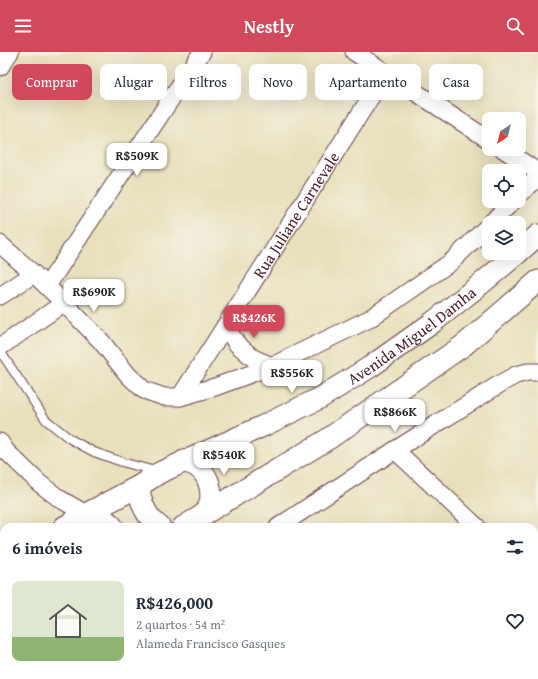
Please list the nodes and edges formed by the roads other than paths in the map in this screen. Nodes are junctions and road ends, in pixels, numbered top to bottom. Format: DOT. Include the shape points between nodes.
graph roads {
  1 [pos="10,52"];
  2 [pos="202,52"];
  3 [pos="354,52"];
  4 [pos="372,64"];
  5 [pos="0,67"];
  6 [pos="421,96"];
  7 [pos="369,100"];
  8 [pos="482,135"];
  9 [pos="513,156"];
  10 [pos="538,172"];
  11 [pos="538,177"];
  12 [pos="526,188"];
  13 [pos="506,208"];
  14 [pos="498,216"];
  15 [pos="482,232"];
  16 [pos="538,235"];
  17 [pos="0,244"];
  18 [pos="526,245"];
  19 [pos="509,260"];
  20 [pos="34,274"];
  21 [pos="538,281"];
  22 [pos="47,286"];
  23 [pos="0,296"];
  24 [pos="64,303"];
  25 [pos="225,326"];
  26 [pos="0,348"];
  27 [pos="0,351"];
  28 [pos="272,366"];
  29 [pos="533,372"];
  30 [pos="180,397"];
  31 [pos="2,450"];
  32 [pos="395,450"];
  33 [pos="184,461"];
  34 [pos="159,473"];
  35 [pos="139,486"];
  36 [pos="86,514"];
  37 [pos="204,514"];
  38 [pos="71,523"];
  39 [pos="111,523"];
  40 [pos="154,523"];
  41 [pos="189,523"];
  42 [pos="284,523"];
  43 [pos="473,523"];
  1 -- 5 [label="street"];
  2 -- 22 [label="street"];
  3 -- 4 [label="street"];
  6 -- 8 [label="street"];
  7 -- 25 [label="street, Rua Juliane Carnevale"];
  9 -- 10 [label="street"];
  11 -- 12 [label="street"];
  13 -- 14 [label="street"];
  15 -- 28 [label="street" via="451,262 368,319"];
  16 -- 18 [label="street, Avenida Miguel Damha"];
  17 -- 20 [label="street"];
  19 -- 33 [label="street, Avenida Miguel Damha" via="432,323 370,367 320,398"];
  20 -- 22 [label="street"];
  20 -- 23 [label="street"];
  21 -- 37 [label="street" via="464,345 328,439"];
  22 -- 24 [label="street"];
  24 -- 26 [label="street"];
  24 -- 30 [label="street" via="144,390 164,397"];
  25 -- 28 [label="street" via="237,344 253,358"];
  25 -- 30 [label="street, Rua Juliane Carnevale"];
  27 -- 34 [label="lane" via="46,420 70,439 94,452"];
  28 -- 30 [label="street"];
  29 -- 32 [label="street" via="516,375 503,382"];
  31 -- 36 [label="street" via="60,499"];
  32 -- 42 [label="street"];
  32 -- 43 [label="street"];
  33 -- 34 [label="street, Avenida Miguel Damha"];
  33 -- 37 [label="street" via="195,465 209,482 210,504"];
  34 -- 35 [label="street, Avenida Miguel Damha"];
  35 -- 36 [label="street, Avenida Miguel Damha"];
  35 -- 40 [label="street" via="143,506"];
  36 -- 38 [label="street, Avenida Miguel Damha"];
  36 -- 39 [label="street" via="99,516"];
  37 -- 41 [label="street"];
}
